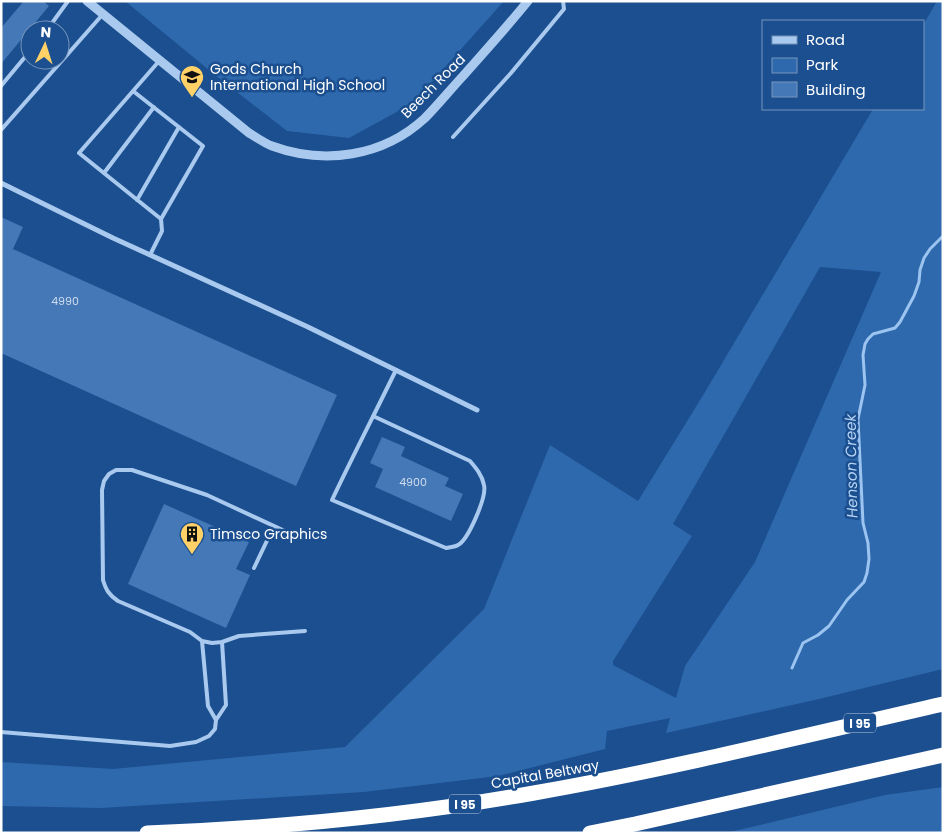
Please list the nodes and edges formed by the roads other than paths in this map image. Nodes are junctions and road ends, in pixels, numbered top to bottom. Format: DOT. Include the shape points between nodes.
graph roads {
  1 [pos="68,1"];
  2 [pos="87,1"];
  3 [pos="528,1"];
  4 [pos="563,1"];
  5 [pos="102,14"];
  6 [pos="54,20"];
  7 [pos="160,60"];
  8 [pos="20,63"];
  9 [pos="1,86"];
  10 [pos="133,91"];
  11 [pos="154,107"];
  12 [pos="179,127"];
  13 [pos="1,130"];
  14 [pos="453,137"];
  15 [pos="104,172"];
  16 [pos="1,183"];
  17 [pos="137,200"];
  18 [pos="161,218"];
  19 [pos="150,255"];
  20 [pos="396,370"];
  21 [pos="477,410"];
  22 [pos="373,416"];
  23 [pos="274,526"];
  24 [pos="302,539"];
  25 [pos="254,568"];
  26 [pos="305,631"];
  27 [pos="202,641"];
  28 [pos="222,642"];
  29 [pos="943,704"];
  30 [pos="216,720"];
  31 [pos="1,732"];
  32 [pos="943,755"];
  33 [pos="147,833"];
  34 [pos="590,833"];
  1 -- 6 [label="lane"];
  2 -- 5 [label="street, Beech Road"];
  3 -- 7 [label="street, Beech Road" via="424,118 402,136 359,153 334,157 310,155 270,145 229,118"];
  4 -- 14 [label="lane" via="564,9"];
  5 -- 7 [label="street, Beech Road"];
  5 -- 13 [label="lane"];
  7 -- 10 [label="lane"];
  8 -- 9 [label="lane"];
  10 -- 11 [label="lane"];
  10 -- 15 [label="lane" via="79,153"];
  11 -- 12 [label="lane"];
  11 -- 15 [label="lane"];
  12 -- 17 [label="lane"];
  12 -- 18 [label="lane" via="203,146"];
  15 -- 17 [label="lane"];
  16 -- 19 [label="street"];
  17 -- 18 [label="lane"];
  18 -- 19 [label="lane" via="162,231"];
  19 -- 20 [label="street"];
  20 -- 21 [label="street"];
  20 -- 22 [label="lane"];
  22 -- 22 [label="lane" via="332,500 446,548 458,545 466,537 484,496 485,486 480,473 470,461"];
  23 -- 24 [label="lane"];
  23 -- 25 [label="lane"];
  23 -- 27 [label="lane" via="207,495 132,470 116,470 108,474 102,490 105,590 118,601 190,632"];
  26 -- 28 [label="lane" via="239,636"];
  27 -- 28 [label="lane"];
  27 -- 30 [label="lane" via="208,706"];
  28 -- 30 [label="lane" via="226,705"];
  29 -- 33 [label="highway, Capital Beltway / I 95" via="534,794 356,819"];
  30 -- 31 [label="lane" via="209,736 196,742 170,746"];
  32 -- 34 [label="highway"];
}
